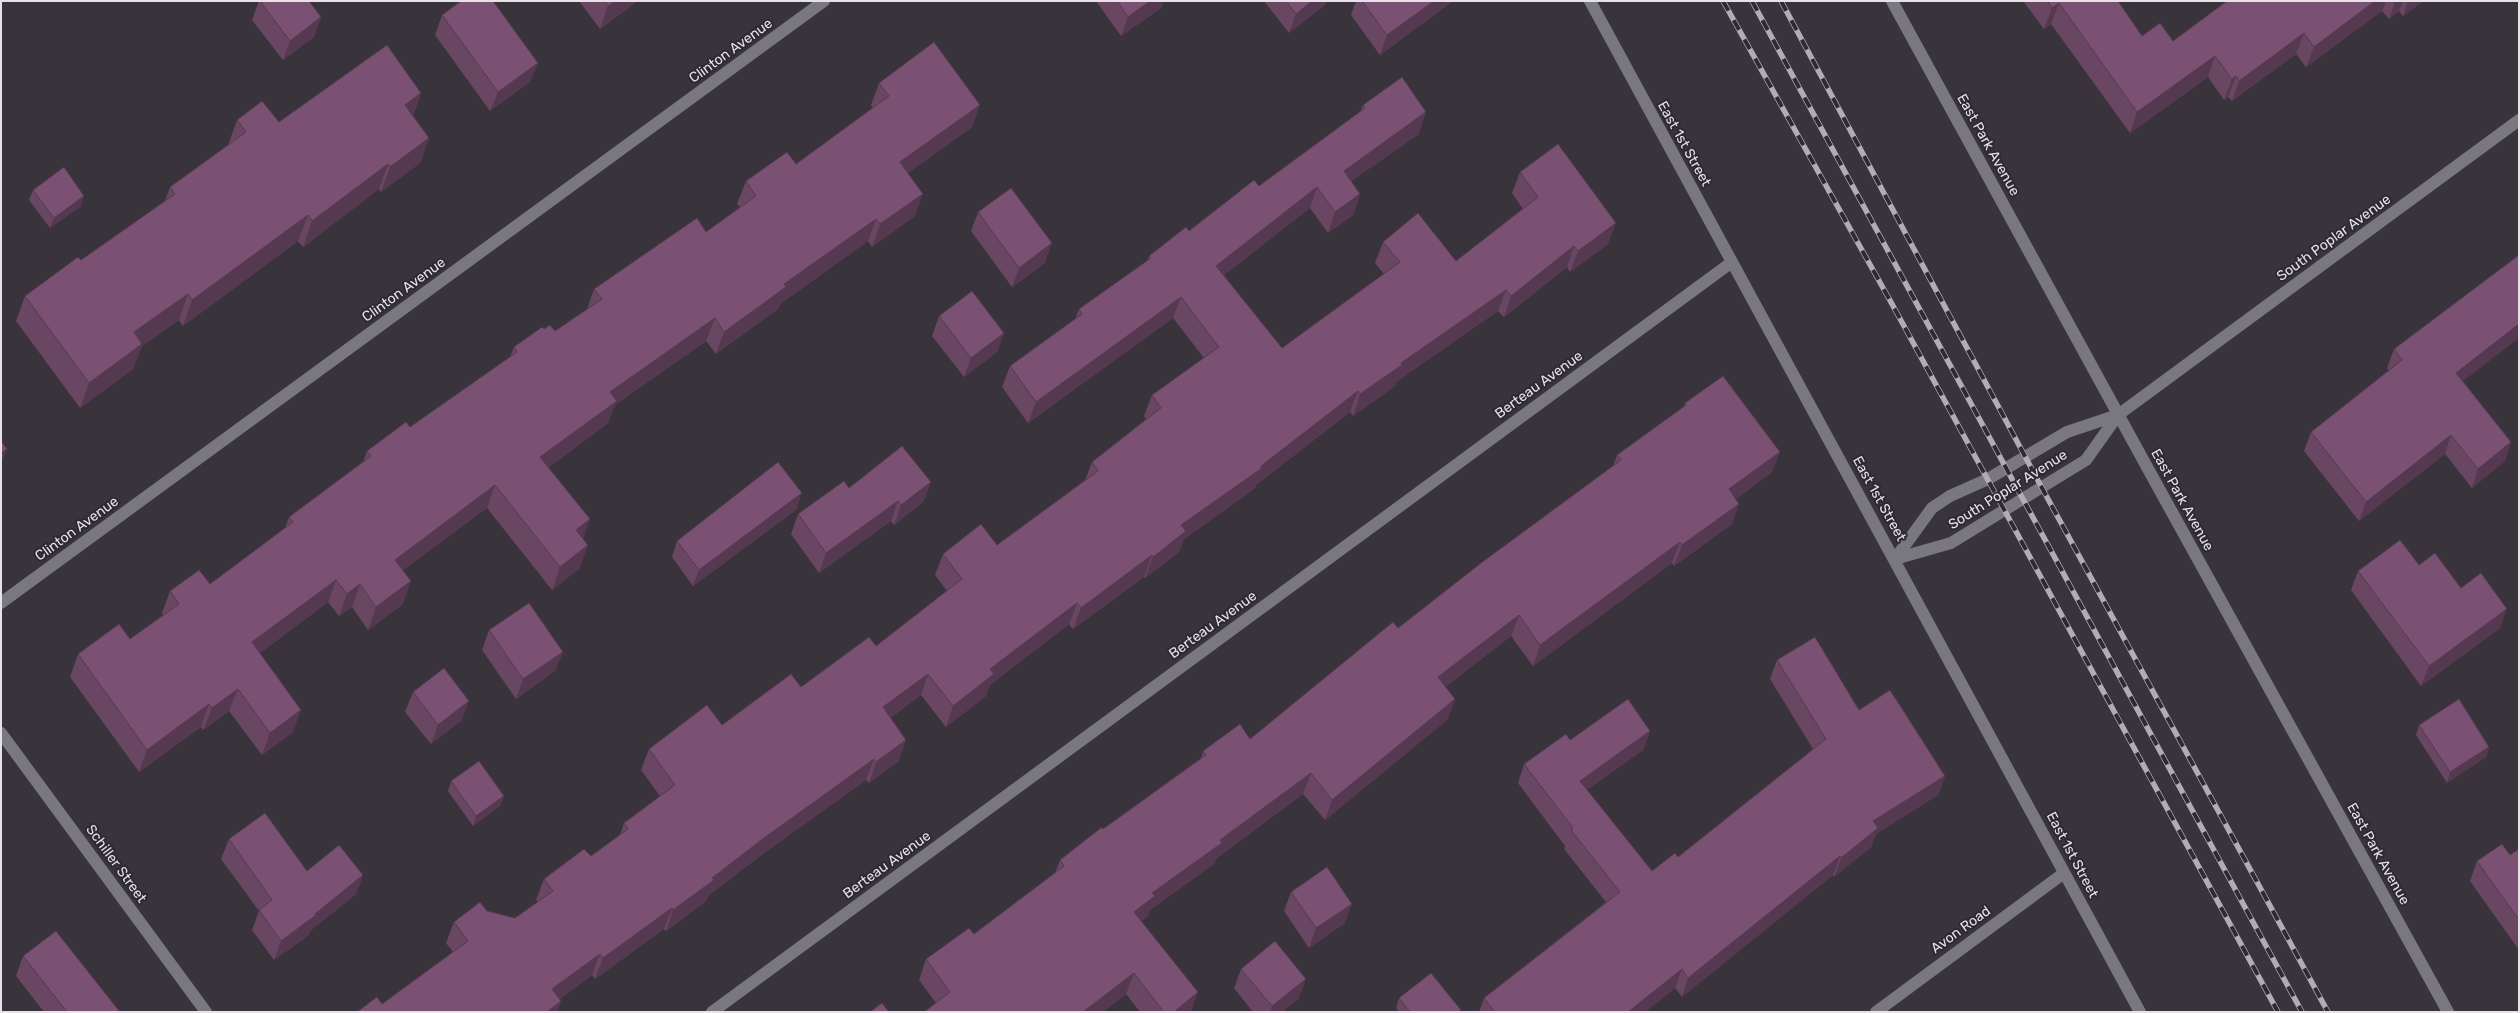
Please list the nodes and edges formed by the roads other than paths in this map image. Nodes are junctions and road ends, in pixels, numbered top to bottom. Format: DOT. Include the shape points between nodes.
graph roads {
  1 [pos="824,1"];
  2 [pos="1590,1"];
  3 [pos="1892,1"];
  4 [pos="2519,120"];
  5 [pos="1732,262"];
  6 [pos="2118,415"];
  7 [pos="1895,559"];
  8 [pos="1,603"];
  9 [pos="1,733"];
  10 [pos="2064,873"];
  11 [pos="206,1012"];
  12 [pos="712,1012"];
  13 [pos="1876,1012"];
  14 [pos="2140,1012"];
  15 [pos="2448,1012"];
  1 -- 8 [label="street, Clinton Avenue"];
  2 -- 5 [label="street, East 1st Street"];
  3 -- 6 [label="street, East Park Avenue"];
  4 -- 6 [label="street, South Poplar Avenue"];
  5 -- 7 [label="street, East 1st Street"];
  5 -- 12 [label="street, Berteau Avenue"];
  6 -- 7 [label="street, South Poplar Avenue" via="2086,460 1951,543"];
  6 -- 7 [label="street, South Poplar Avenue" via="2066,432 1988,479 1950,496 1932,508"];
  6 -- 15 [label="street, East Park Avenue"];
  7 -- 10 [label="street, East 1st Street"];
  9 -- 11 [label="street, Schiller Street"];
  10 -- 13 [label="street, Avon Road"];
  10 -- 14 [label="street, East 1st Street"];
}
